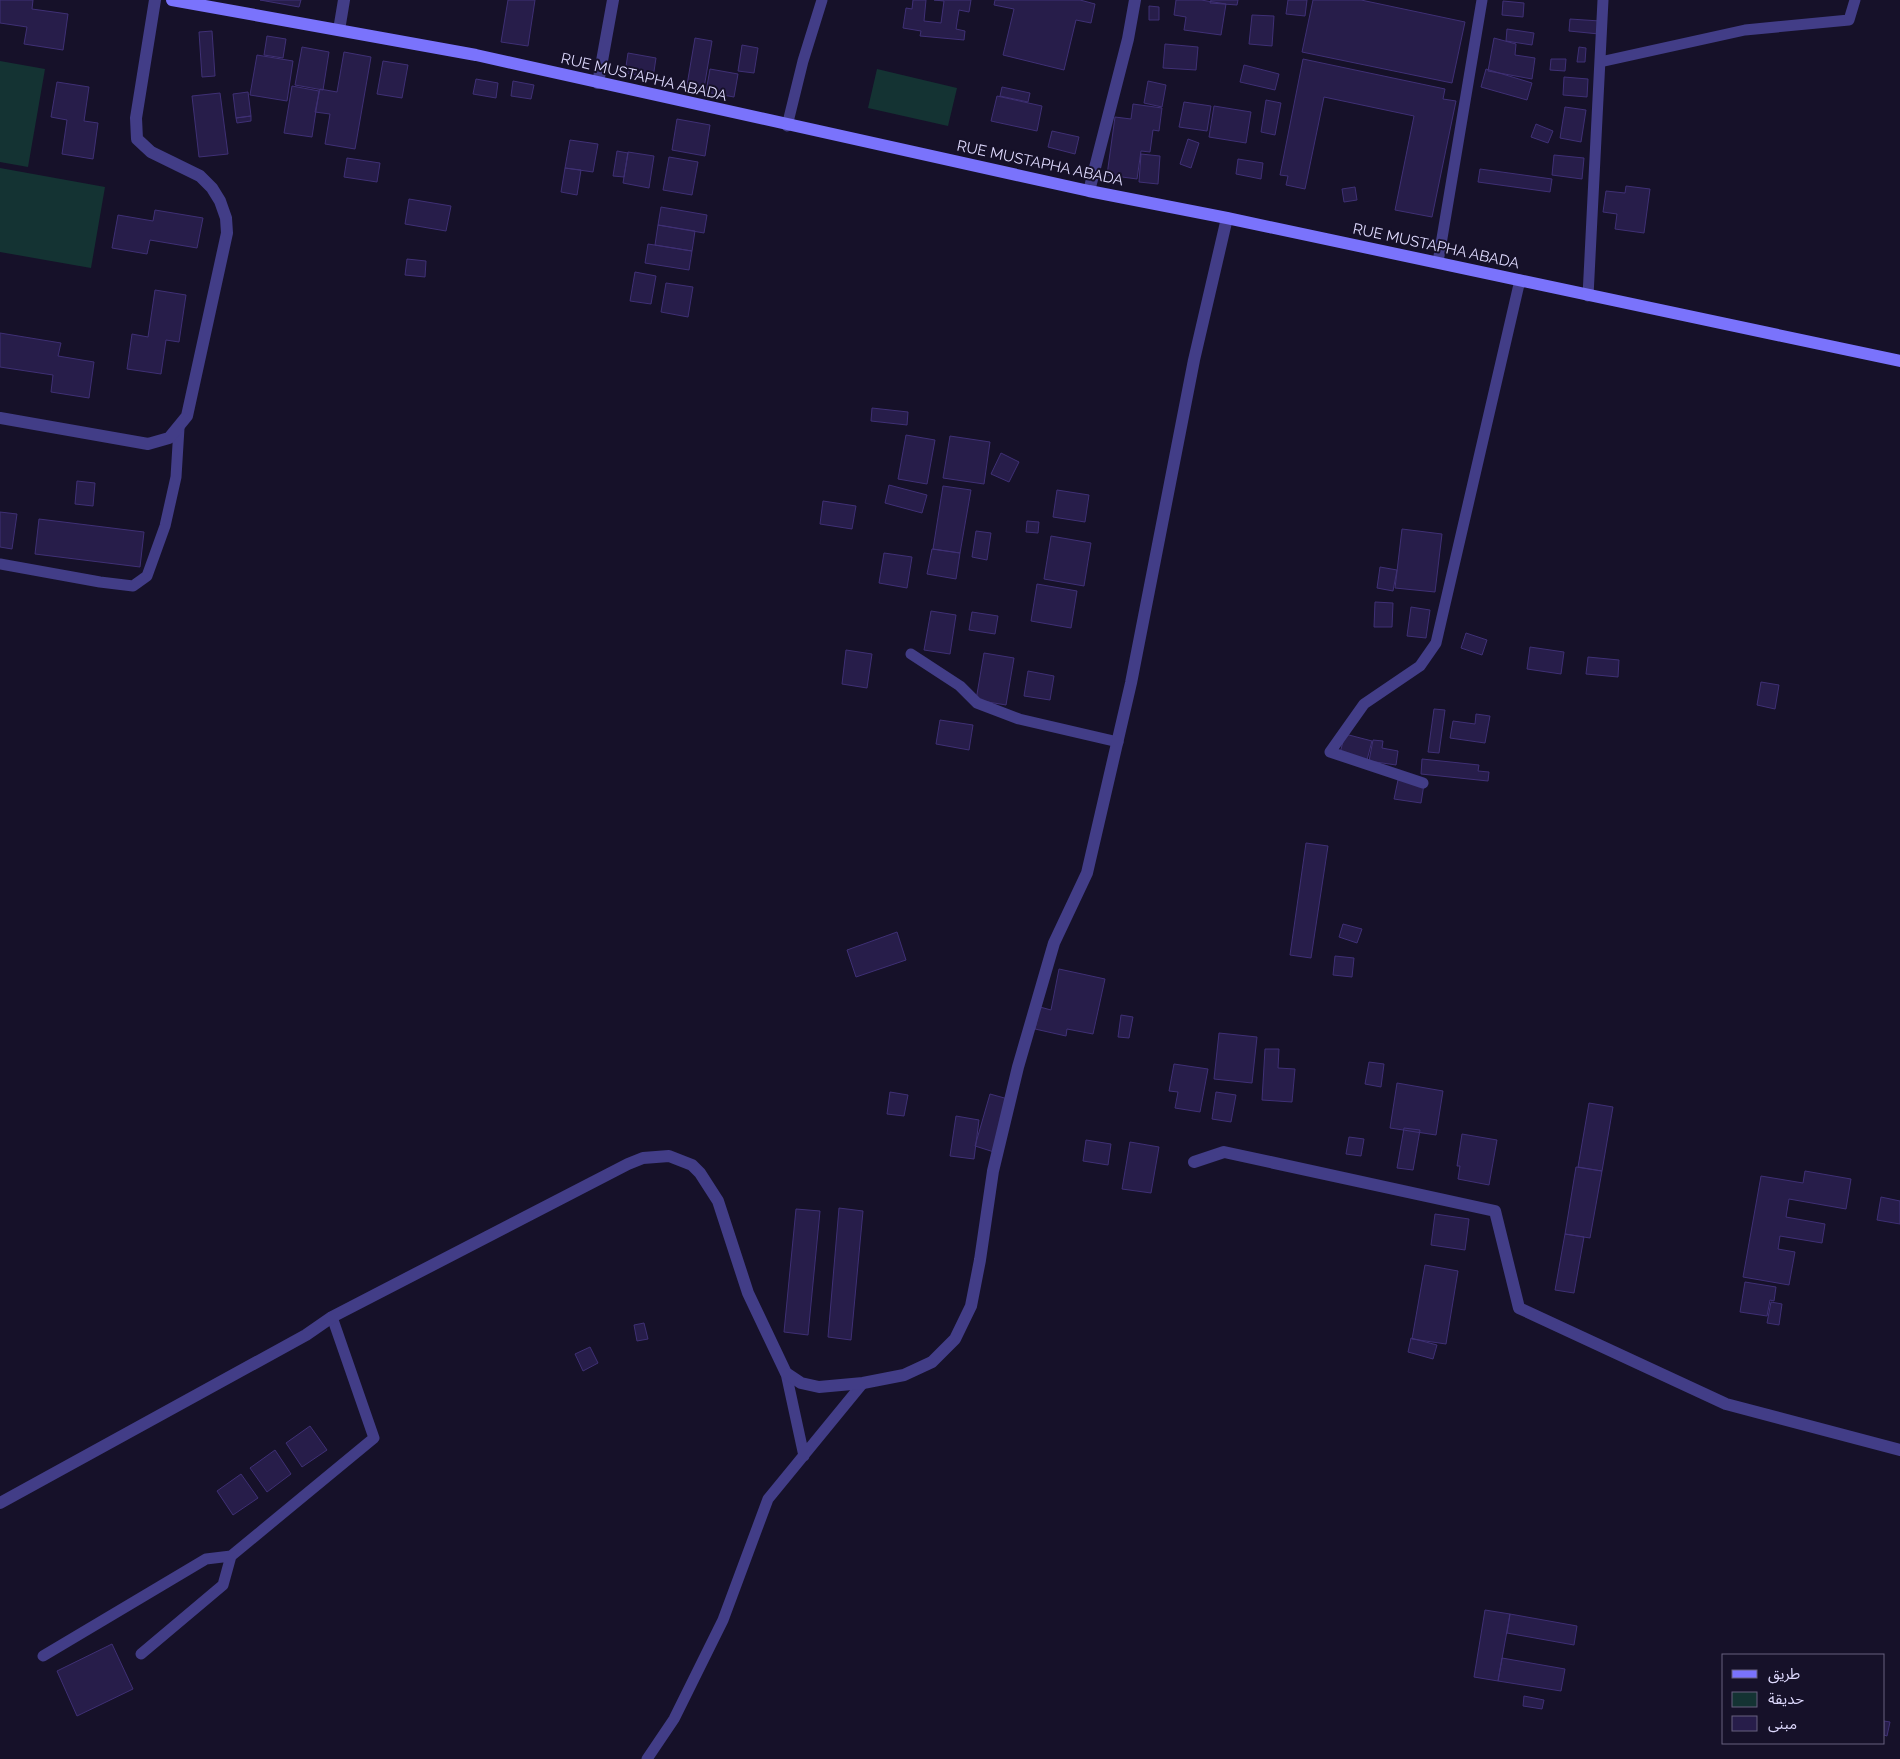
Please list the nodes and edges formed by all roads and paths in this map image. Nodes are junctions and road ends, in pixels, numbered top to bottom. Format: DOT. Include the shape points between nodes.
graph roads {
  1 [pos="155,0"];
  2 [pos="172,0"];
  3 [pos="344,0"];
  4 [pos="613,0"];
  5 [pos="822,0"];
  6 [pos="1134,0"];
  7 [pos="1482,0"];
  8 [pos="1603,0"];
  9 [pos="1855,0"];
  10 [pos="339,30"];
  11 [pos="1600,62"];
  12 [pos="598,83"];
  13 [pos="787,126"];
  14 [pos="1089,191"];
  15 [pos="1227,218"];
  16 [pos="1438,262"];
  17 [pos="1520,280"];
  18 [pos="1588,296"];
  19 [pos="1900,361"];
  20 [pos="0,418"];
  21 [pos="179,428"];
  22 [pos="0,564"];
  23 [pos="911,654"];
  24 [pos="1118,742"];
  25 [pos="1423,783"];
  26 [pos="1194,1162"];
  27 [pos="332,1317"];
  28 [pos="786,1373"];
  29 [pos="863,1383"];
  30 [pos="1900,1450"];
  31 [pos="804,1456"];
  32 [pos="0,1503"];
  33 [pos="231,1556"];
  34 [pos="140,1654"];
  35 [pos="43,1656"];
  36 [pos="647,1759"];
  1 -- 21 [label="street" via="136,118 137,140 151,152 200,176 212,188 226,218 227,233 192,400"];
  2 -- 10 [label="main road, RUE MUSTAPHA ABADA"];
  3 -- 10 [label="street"];
  4 -- 12 [label="street"];
  5 -- 13 [label="lane" via="802,61"];
  6 -- 14 [label="street" via="1128,38"];
  7 -- 16 [label="lane"];
  8 -- 11 [label="lane"];
  9 -- 11 [label="lane" via="1849,20 1745,30"];
  10 -- 12 [label="main road, RUE MUSTAPHA ABADA"];
  11 -- 18 [label="lane"];
  12 -- 13 [label="main road, RUE MUSTAPHA ABADA"];
  13 -- 14 [label="main road, RUE MUSTAPHA ABADA"];
  14 -- 15 [label="main road, RUE MUSTAPHA ABADA"];
  15 -- 16 [label="main road, RUE MUSTAPHA ABADA"];
  15 -- 24 [label="street" via="1194,360"];
  16 -- 17 [label="main road, RUE MUSTAPHA ABADA"];
  17 -- 18 [label="main road, RUE MUSTAPHA ABADA"];
  17 -- 25 [label="lane" via="1436,643 1420,666 1364,704 1330,752"];
  18 -- 19 [label="main road, RUE MUSTAPHA ABADA"];
  20 -- 21 [label="street" via="136,443 159,442"];
  21 -- 22 [label="lane" via="176,477 166,526 147,576 133,586"];
  23 -- 24 [label="lane" via="960,686 977,703 1019,719"];
  24 -- 29 [label="street" via="1087,873 1054,943 1018,1067 993,1171 971,1306 955,1339 932,1362 904,1375"];
  26 -- 30 [label="street" via="1224,1152 1495,1210 1519,1308 1726,1404"];
  27 -- 28 [label="street" via="628,1164 644,1158 670,1156 692,1165 718,1201 748,1293"];
  27 -- 32 [label="street" via="306,1335"];
  27 -- 33 [label="lane" via="374,1438"];
  28 -- 29 [label="street" via="801,1383 819,1387"];
  28 -- 31 [label="lane"];
  29 -- 31 [label="lane"];
  31 -- 36 [label="lane" via="768,1499 723,1620 674,1719"];
  33 -- 34 [label="lane" via="223,1585"];
  33 -- 35 [label="lane" via="206,1559"];
}
